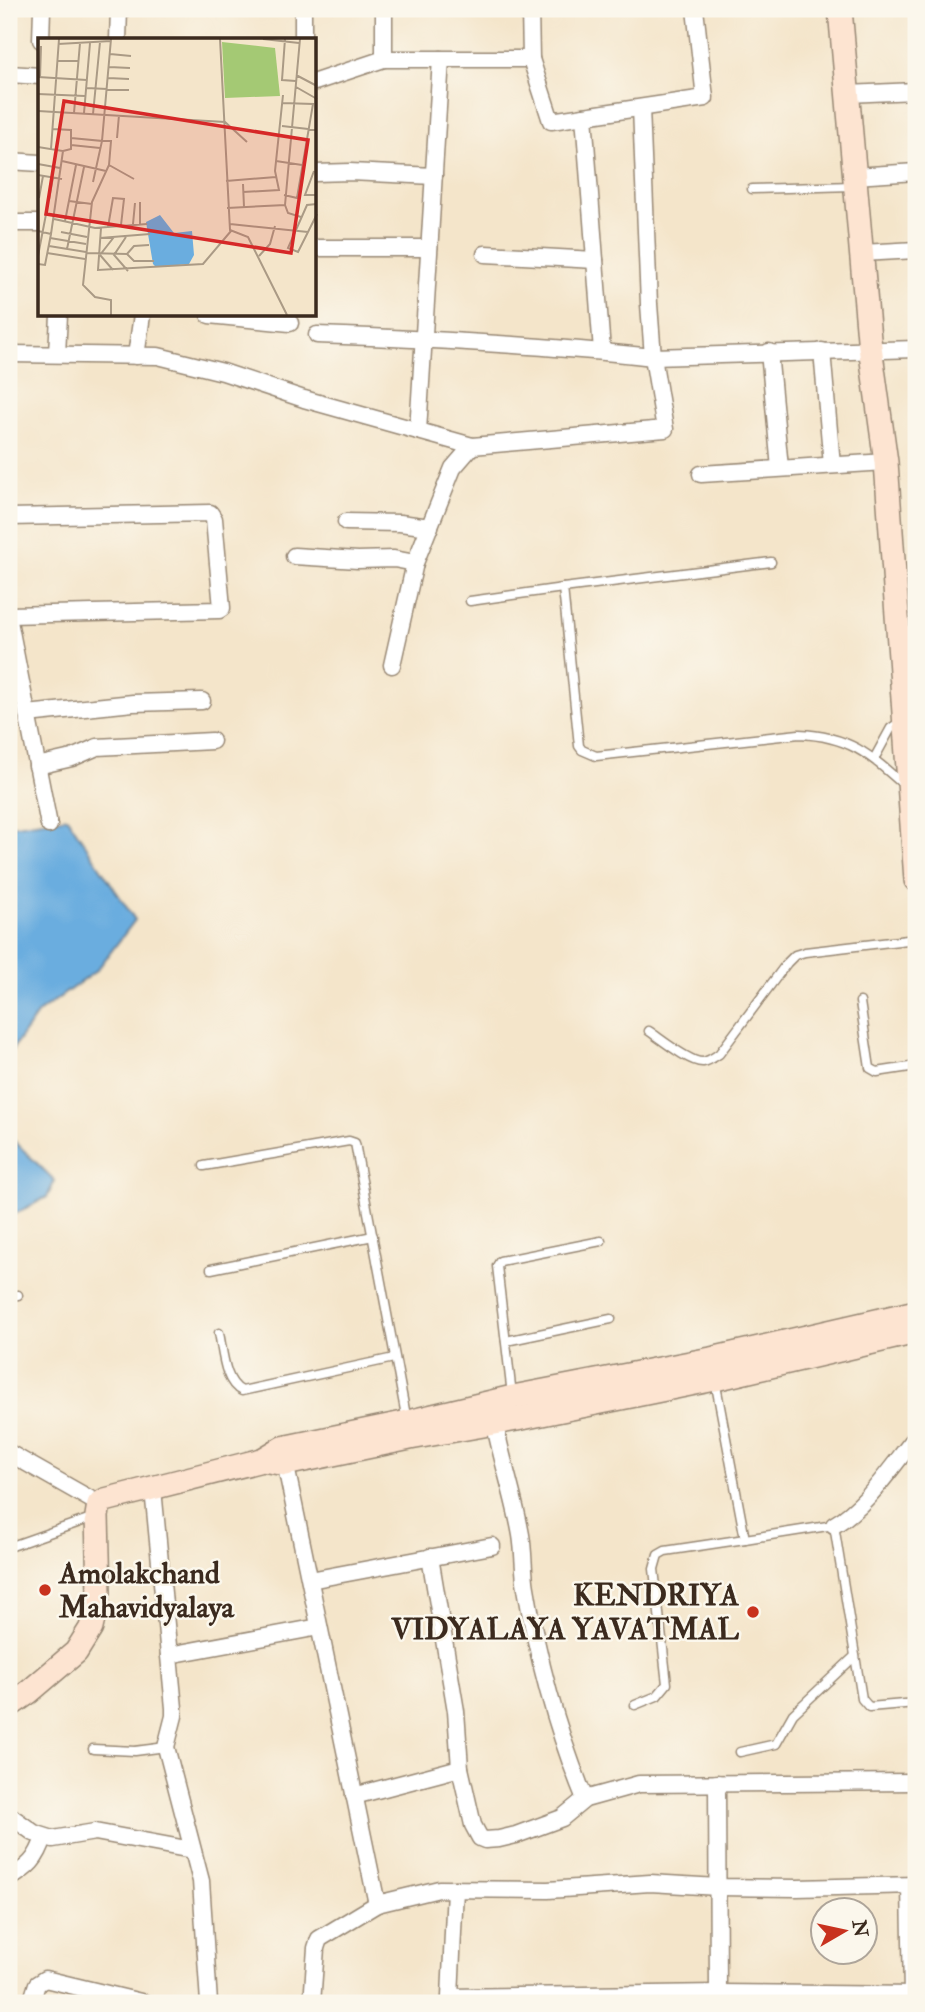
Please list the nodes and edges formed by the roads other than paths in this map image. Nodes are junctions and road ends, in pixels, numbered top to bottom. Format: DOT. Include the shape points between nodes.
graph roads {
  1 [pos="42,9"];
  2 [pos="119,9"];
  3 [pos="303,9"];
  4 [pos="384,9"];
  5 [pos="530,9"];
  6 [pos="695,9"];
  7 [pos="840,9"];
  8 [pos="41,38"];
  9 [pos="118,38"];
  10 [pos="303,38"];
  11 [pos="384,59"];
  12 [pos="441,59"];
  13 [pos="531,59"];
  14 [pos="9,74"];
  15 [pos="38,76"];
  16 [pos="317,81"];
  17 [pos="916,91"];
  18 [pos="848,94"];
  19 [pos="641,108"];
  20 [pos="583,117"];
  21 [pos="9,161"];
  22 [pos="38,163"];
  23 [pos="916,172"];
  24 [pos="317,173"];
  25 [pos="434,176"];
  26 [pos="855,181"];
  27 [pos="752,189"];
  28 [pos="9,223"];
  29 [pos="38,223"];
  30 [pos="317,248"];
  31 [pos="429,248"];
  32 [pos="916,250"];
  33 [pos="862,253"];
  34 [pos="485,254"];
  35 [pos="595,260"];
  36 [pos="59,317"];
  37 [pos="142,317"];
  38 [pos="249,317"];
  39 [pos="290,323"];
  40 [pos="317,335"];
  41 [pos="425,338"];
  42 [pos="871,349"];
  43 [pos="916,349"];
  44 [pos="602,351"];
  45 [pos="822,351"];
  46 [pos="769,352"];
  47 [pos="9,354"];
  48 [pos="57,354"];
  49 [pos="136,356"];
  50 [pos="653,357"];
  51 [pos="418,431"];
  52 [pos="472,446"];
  53 [pos="886,462"];
  54 [pos="832,466"];
  55 [pos="780,468"];
  56 [pos="701,474"];
  57 [pos="9,517"];
  58 [pos="346,522"];
  59 [pos="430,527"];
  60 [pos="294,556"];
  61 [pos="771,562"];
  62 [pos="415,564"];
  63 [pos="563,588"];
  64 [pos="470,601"];
  65 [pos="9,615"];
  66 [pos="9,621"];
  67 [pos="391,665"];
  68 [pos="202,701"];
  69 [pos="27,714"];
  70 [pos="904,719"];
  71 [pos="212,741"];
  72 [pos="874,759"];
  73 [pos="37,766"];
  74 [pos="910,791"];
  75 [pos="49,825"];
  76 [pos="916,880"];
  77 [pos="916,939"];
  78 [pos="860,1002"];
  79 [pos="649,1031"];
  80 [pos="916,1066"];
  81 [pos="204,1166"];
  82 [pos="373,1236"];
  83 [pos="601,1241"];
  84 [pos="211,1269"];
  85 [pos="916,1311"];
  86 [pos="611,1319"];
  87 [pos="916,1332"];
  88 [pos="219,1333"];
  89 [pos="506,1341"];
  90 [pos="394,1358"];
  91 [pos="713,1369"];
  92 [pos="504,1410"];
  93 [pos="409,1430"];
  94 [pos="916,1437"];
  95 [pos="9,1453"];
  96 [pos="276,1457"];
  97 [pos="153,1489"];
  98 [pos="98,1510"];
  99 [pos="834,1525"];
  100 [pos="745,1539"];
  101 [pos="492,1546"];
  102 [pos="9,1547"];
  103 [pos="430,1557"];
  104 [pos="310,1580"];
  105 [pos="319,1627"];
  106 [pos="169,1655"];
  107 [pos="855,1657"];
  108 [pos="916,1703"];
  109 [pos="635,1705"];
  110 [pos="9,1706"];
  111 [pos="166,1747"];
  112 [pos="93,1749"];
  113 [pos="740,1752"];
  114 [pos="460,1768"];
  115 [pos="916,1782"];
  116 [pos="717,1783"];
  117 [pos="354,1796"];
  118 [pos="585,1799"];
  119 [pos="9,1815"];
  120 [pos="44,1837"];
  121 [pos="192,1850"];
  122 [pos="9,1879"];
  123 [pos="913,1885"];
  124 [pos="718,1887"];
  125 [pos="455,1889"];
  126 [pos="377,1904"];
  127 [pos="718,1993"];
  128 [pos="914,1995"];
  129 [pos="31,2003"];
  130 [pos="145,2003"];
  131 [pos="209,2003"];
  132 [pos="312,2003"];
  1 -- 8 [label="street"];
  2 -- 9 [label="street"];
  3 -- 10 [label="street"];
  4 -- 11 [label="street"];
  5 -- 13 [label="street"];
  6 -- 19 [label="street" via="705,98"];
  7 -- 18 [label="street"];
  11 -- 12 [label="street"];
  11 -- 16 [label="street"];
  12 -- 13 [label="street"];
  12 -- 25 [label="street"];
  13 -- 20 [label="street" via="551,121"];
  14 -- 15 [label="street"];
  17 -- 18 [label="street"];
  18 -- 26 [label="street"];
  19 -- 20 [label="street"];
  19 -- 50 [label="street"];
  20 -- 35 [label="street"];
  21 -- 22 [label="street"];
  23 -- 26 [label="street"];
  24 -- 25 [label="street"];
  25 -- 31 [label="street"];
  26 -- 27 [label="lane"];
  26 -- 33 [label="street"];
  28 -- 29 [label="street"];
  30 -- 31 [label="street"];
  31 -- 41 [label="street"];
  32 -- 33 [label="street"];
  33 -- 42 [label="street"];
  34 -- 35 [label="street"];
  35 -- 44 [label="street"];
  36 -- 48 [label="street"];
  37 -- 49 [label="street"];
  38 -- 39 [label="street"];
  40 -- 41 [label="street"];
  41 -- 44 [label="street"];
  41 -- 51 [label="street"];
  42 -- 43 [label="street"];
  42 -- 45 [label="street"];
  42 -- 53 [label="street"];
  44 -- 50 [label="street"];
  45 -- 46 [label="street"];
  45 -- 54 [label="street"];
  46 -- 50 [label="street"];
  46 -- 55 [label="street"];
  47 -- 48 [label="street"];
  48 -- 49 [label="street"];
  49 -- 51 [label="street" via="158,356 223,372"];
  50 -- 52 [label="street" via="665,429"];
  51 -- 52 [label="street"];
  52 -- 59 [label="street" via="453,468"];
  53 -- 54 [label="street"];
  53 -- 70 [label="street"];
  54 -- 55 [label="street"];
  55 -- 56 [label="street"];
  57 -- 65 [label="street" via="210,513 222,608"];
  58 -- 59 [label="street"];
  59 -- 62 [label="street"];
  60 -- 62 [label="street" via="394,558"];
  61 -- 63 [label="lane"];
  62 -- 67 [label="street"];
  63 -- 64 [label="lane"];
  63 -- 72 [label="lane" via="579,746 588,754 799,734 835,739"];
  66 -- 69 [label="street"];
  68 -- 69 [label="street"];
  69 -- 73 [label="street"];
  70 -- 72 [label="lane" via="891,728"];
  70 -- 74 [label="street"];
  71 -- 73 [label="street" via="97,747"];
  72 -- 74 [label="lane"];
  73 -- 75 [label="street"];
  74 -- 76 [label="street"];
  77 -- 79 [label="lane" via="795,955 719,1054 703,1062"];
  78 -- 80 [label="lane" via="873,1072"];
  81 -- 82 [label="lane" via="352,1141"];
  82 -- 84 [label="lane"];
  82 -- 90 [label="lane"];
  83 -- 89 [label="lane" via="500,1261"];
  85 -- 91 [label="street"];
  86 -- 89 [label="lane"];
  87 -- 91 [label="street"];
  88 -- 90 [label="lane" via="230,1380 242,1391"];
  89 -- 92 [label="lane"];
  90 -- 93 [label="lane"];
  91 -- 92 [label="street"];
  91 -- 100 [label="lane"];
  92 -- 93 [label="street"];
  92 -- 118 [label="street" via="534,1634 555,1718"];
  93 -- 96 [label="street"];
  94 -- 99 [label="street" via="858,1507"];
  95 -- 98 [label="street"];
  96 -- 97 [label="street"];
  96 -- 104 [label="street"];
  97 -- 98 [label="street" via="105,1500"];
  97 -- 106 [label="street"];
  98 -- 102 [label="lane"];
  98 -- 110 [label="street" via="99,1592 92,1628 76,1652"];
  99 -- 100 [label="lane"];
  99 -- 107 [label="lane"];
  100 -- 109 [label="lane" via="658,1555 654,1569 667,1684 657,1696"];
  101 -- 103 [label="street"];
  103 -- 104 [label="street"];
  103 -- 114 [label="street" via="456,1711"];
  104 -- 105 [label="street"];
  105 -- 106 [label="street"];
  105 -- 117 [label="street"];
  106 -- 111 [label="street" via="174,1716"];
  107 -- 108 [label="lane" via="865,1704"];
  107 -- 113 [label="lane" via="793,1714 776,1744"];
  111 -- 112 [label="lane"];
  111 -- 121 [label="street"];
  114 -- 117 [label="street"];
  114 -- 118 [label="street" via="475,1831 485,1840 516,1835 562,1818"];
  115 -- 116 [label="street"];
  116 -- 118 [label="street" via="639,1784"];
  116 -- 124 [label="street"];
  117 -- 126 [label="street"];
  119 -- 120 [label="street"];
  120 -- 121 [label="street" via="95,1832"];
  120 -- 122 [label="street" via="35,1859"];
  121 -- 131 [label="street" via="203,1896"];
  123 -- 124 [label="street"];
  123 -- 128 [label="street"];
  124 -- 125 [label="street" via="650,1883"];
  124 -- 127 [label="street"];
  125 -- 126 [label="street"];
  125 -- 127 [label="street" via="450,1997"];
  126 -- 132 [label="street" via="319,1939"];
  127 -- 128 [label="street"];
  129 -- 130 [label="street" via="37,1984 45,1979"];
}
